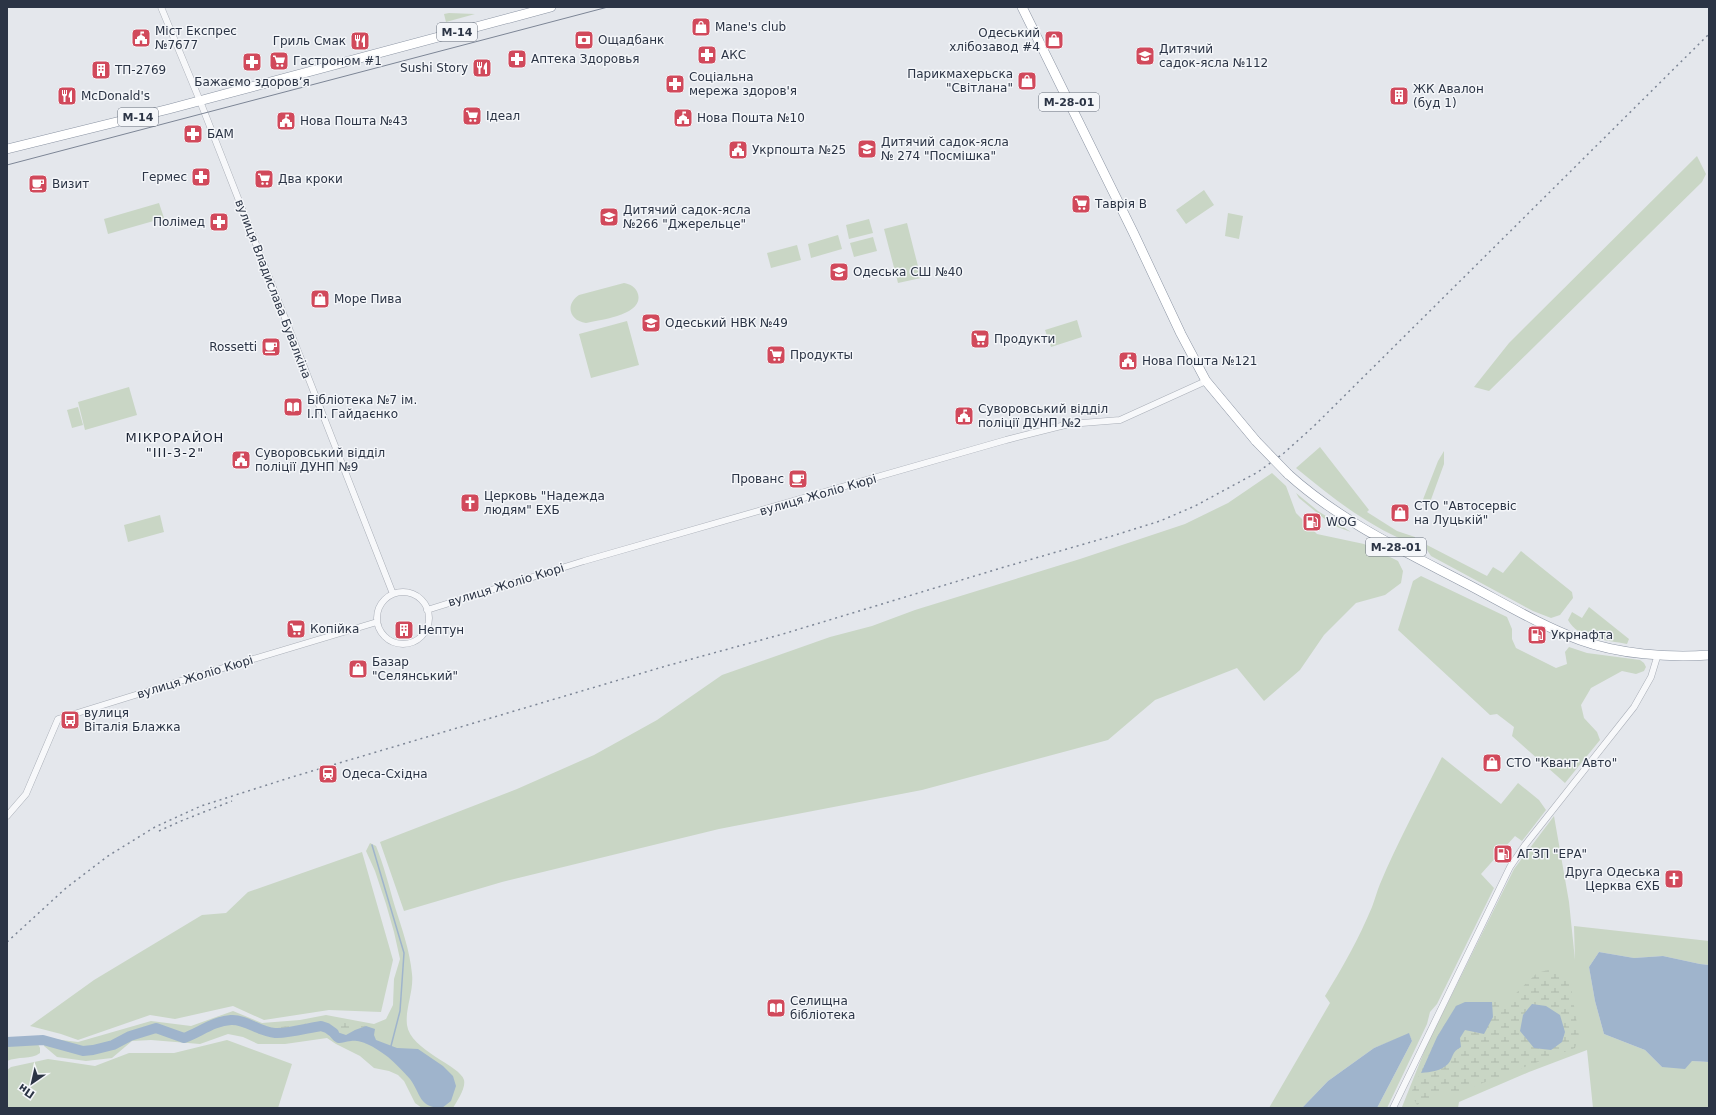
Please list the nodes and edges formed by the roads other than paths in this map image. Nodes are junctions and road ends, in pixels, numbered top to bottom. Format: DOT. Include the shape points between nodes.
graph roads {
  1 [pos="161,7"];
  2 [pos="551,7"];
  3 [pos="1022,7"];
  4 [pos="200,100"];
  5 [pos="7,150"];
  6 [pos="1206,381"];
  7 [pos="393,594"];
  8 [pos="428,610"];
  9 [pos="377,622"];
  10 [pos="1658,654"];
  11 [pos="1709,655"];
  12 [pos="7,816"];
  13 [pos="1393,1108"];
  1 -- 4 [label="street, вулиця Владислава Бувалкіна"];
  2 -- 4 [label="highway, М-14"];
  3 -- 6 [label="highway, М-28-01" via="1134,234 1180,334"];
  4 -- 5 [label="highway, М-14"];
  4 -- 7 [label="street, вулиця Владислава Бувалкіна"];
  6 -- 8 [label="street, вулиця Жоліо Кюрі" via="1120,420 1069,424 1006,440 584,561"];
  6 -- 10 [label="highway, М-28-01, bridge" via="1256,441 1288,474 1357,526 1580,640 1602,646"];
  7 -- 8 [label="street" via="410,593 420,599"];
  7 -- 9 [label="street" via="380,605"];
  8 -- 9 [label="street" via="427,626 423,634 413,642 400,644 392,641 385,637"];
  9 -- 12 [label="street, вулиця Жоліо Кюрі" via="58,719 24,798"];
  10 -- 11 [label="highway, М-28-01"];
  10 -- 13 [label="street" via="1652,677 1634,707 1510,867"];
}
